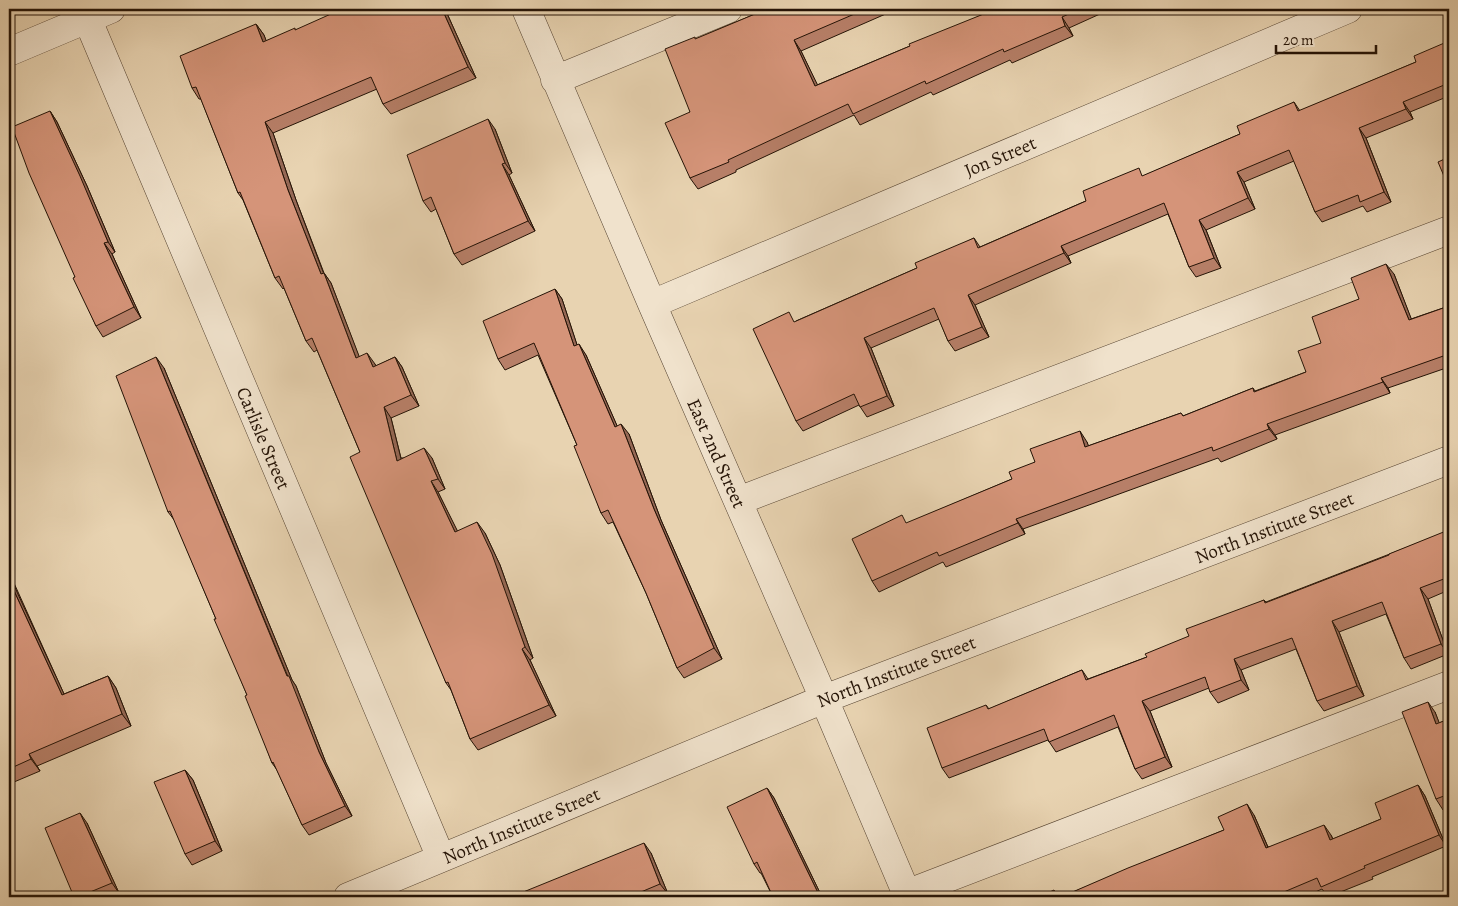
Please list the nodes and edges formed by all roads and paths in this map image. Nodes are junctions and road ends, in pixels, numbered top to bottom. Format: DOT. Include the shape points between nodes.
graph roads {
  1 [pos="526,9"];
  2 [pos="728,9"];
  3 [pos="1348,9"];
  4 [pos="99,14"];
  5 [pos="9,52"];
  6 [pos="555,80"];
  7 [pos="1449,230"];
  8 [pos="652,304"];
  9 [pos="1449,460"];
  10 [pos="738,501"];
  11 [pos="1449,685"];
  12 [pos="824,699"];
  13 [pos="441,858"];
  14 [pos="907,896"];
  15 [pos="348,897"];
  1 -- 6 [label="street, East 2nd Street"];
  2 -- 6 [label="street"];
  3 -- 8 [label="street, Jon Street"];
  4 -- 5 [label="street"];
  4 -- 13 [label="street, Carlisle Street"];
  6 -- 8 [label="street, East 2nd Street"];
  7 -- 10 [label="street"];
  8 -- 10 [label="street, East 2nd Street"];
  9 -- 12 [label="street, North Institute Street"];
  10 -- 12 [label="street, East 2nd Street"];
  11 -- 14 [label="street"];
  12 -- 13 [label="street, North Institute Street"];
  12 -- 14 [label="street, East 2nd Street"];
  13 -- 15 [label="street, North Institute Street"];
}
